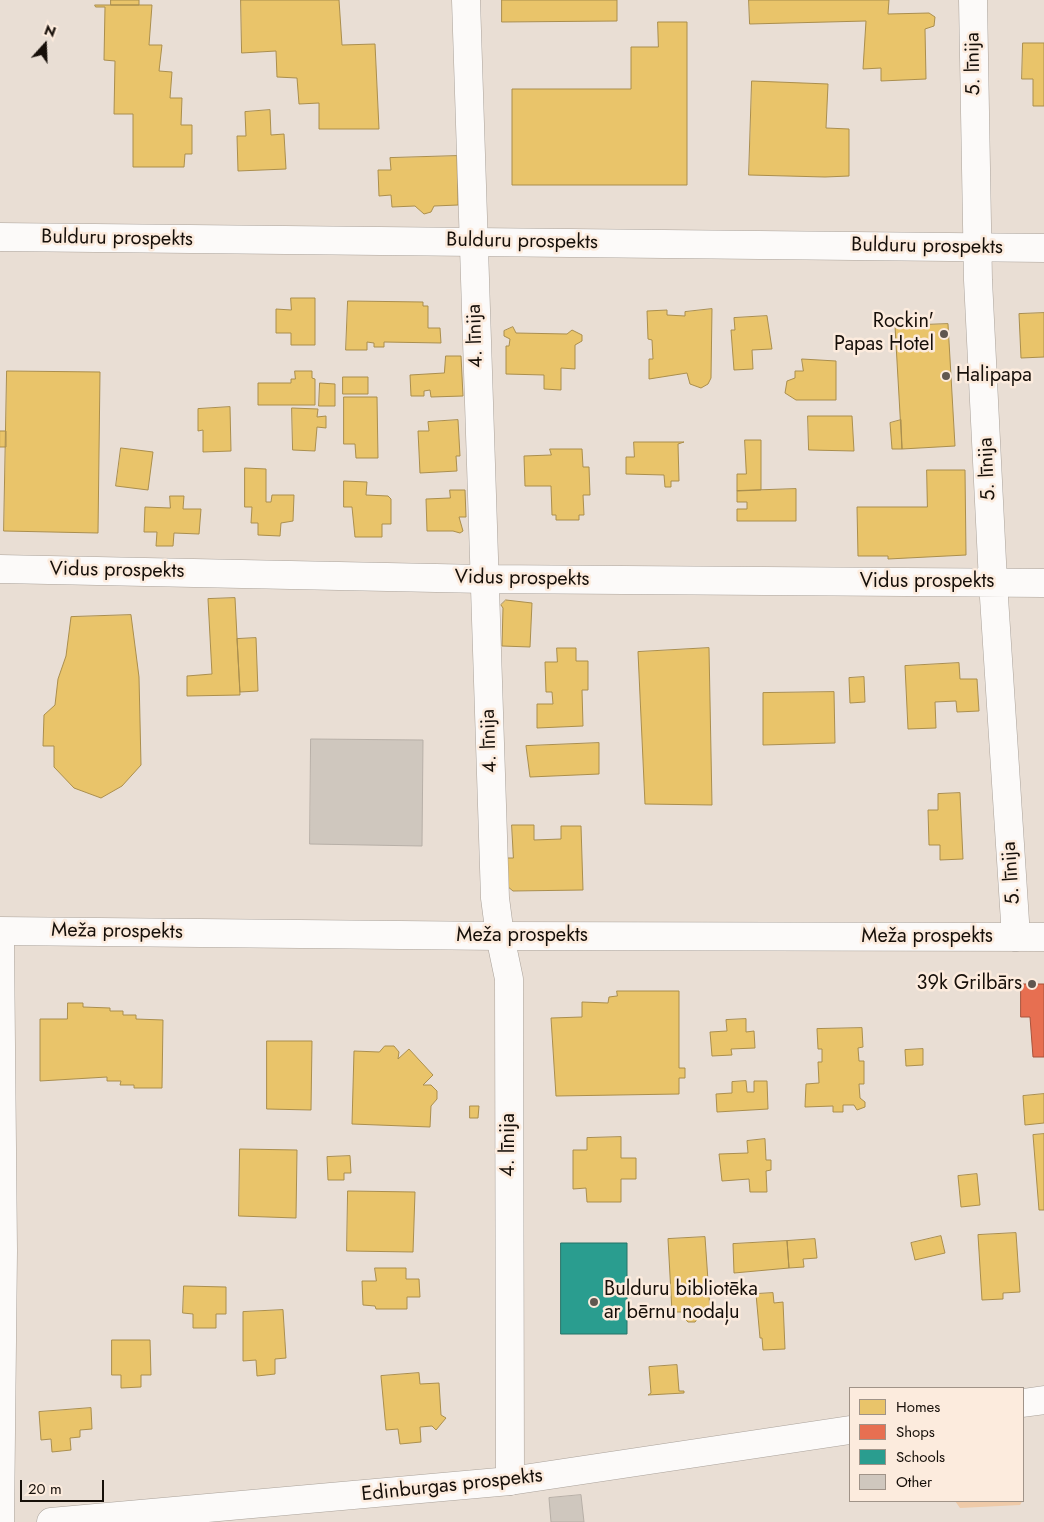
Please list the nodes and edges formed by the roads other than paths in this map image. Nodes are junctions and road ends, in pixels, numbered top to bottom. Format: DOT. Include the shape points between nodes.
graph roads {
  1 [pos="466,0"];
  2 [pos="972,0"];
  3 [pos="0,237"];
  4 [pos="473,241"];
  5 [pos="977,247"];
  6 [pos="1044,248"];
  7 [pos="0,569"];
  8 [pos="484,579"];
  9 [pos="993,582"];
  10 [pos="1044,583"];
  11 [pos="0,931"];
  12 [pos="500,936"];
  13 [pos="1016,937"];
  14 [pos="1044,937"];
  15 [pos="0,944"];
  16 [pos="1044,1400"];
  17 [pos="1024,1403"];
  18 [pos="849,1430"];
  19 [pos="510,1481"];
  20 [pos="0,1522"];
  21 [pos="51,1522"];
  1 -- 4 [label="street, 4. līnija"];
  2 -- 5 [label="street, 5. līnija"];
  3 -- 4 [label="street, Bulduru prospekts"];
  4 -- 5 [label="street, Bulduru prospekts"];
  4 -- 8 [label="street, 4. līnija"];
  5 -- 6 [label="street, Bulduru prospekts"];
  5 -- 9 [label="street, 5. līnija"];
  7 -- 8 [label="street, Vidus prospekts"];
  8 -- 9 [label="street, Vidus prospekts"];
  8 -- 12 [label="street, 4. līnija" via="495,898"];
  9 -- 10 [label="street, Vidus prospekts"];
  9 -- 13 [label="street, 5. līnija"];
  11 -- 12 [label="street, Meža prospekts"];
  12 -- 13 [label="street, Meža prospekts"];
  12 -- 19 [label="street, 4. līnija" via="509,979"];
  13 -- 14 [label="street, Meža prospekts"];
  15 -- 20 [label="street" via="3,1251"];
  16 -- 17 [label="street"];
  18 -- 19 [label="street, Edinburgas prospekts"];
  19 -- 21 [label="street, Edinburgas prospekts"];
}
